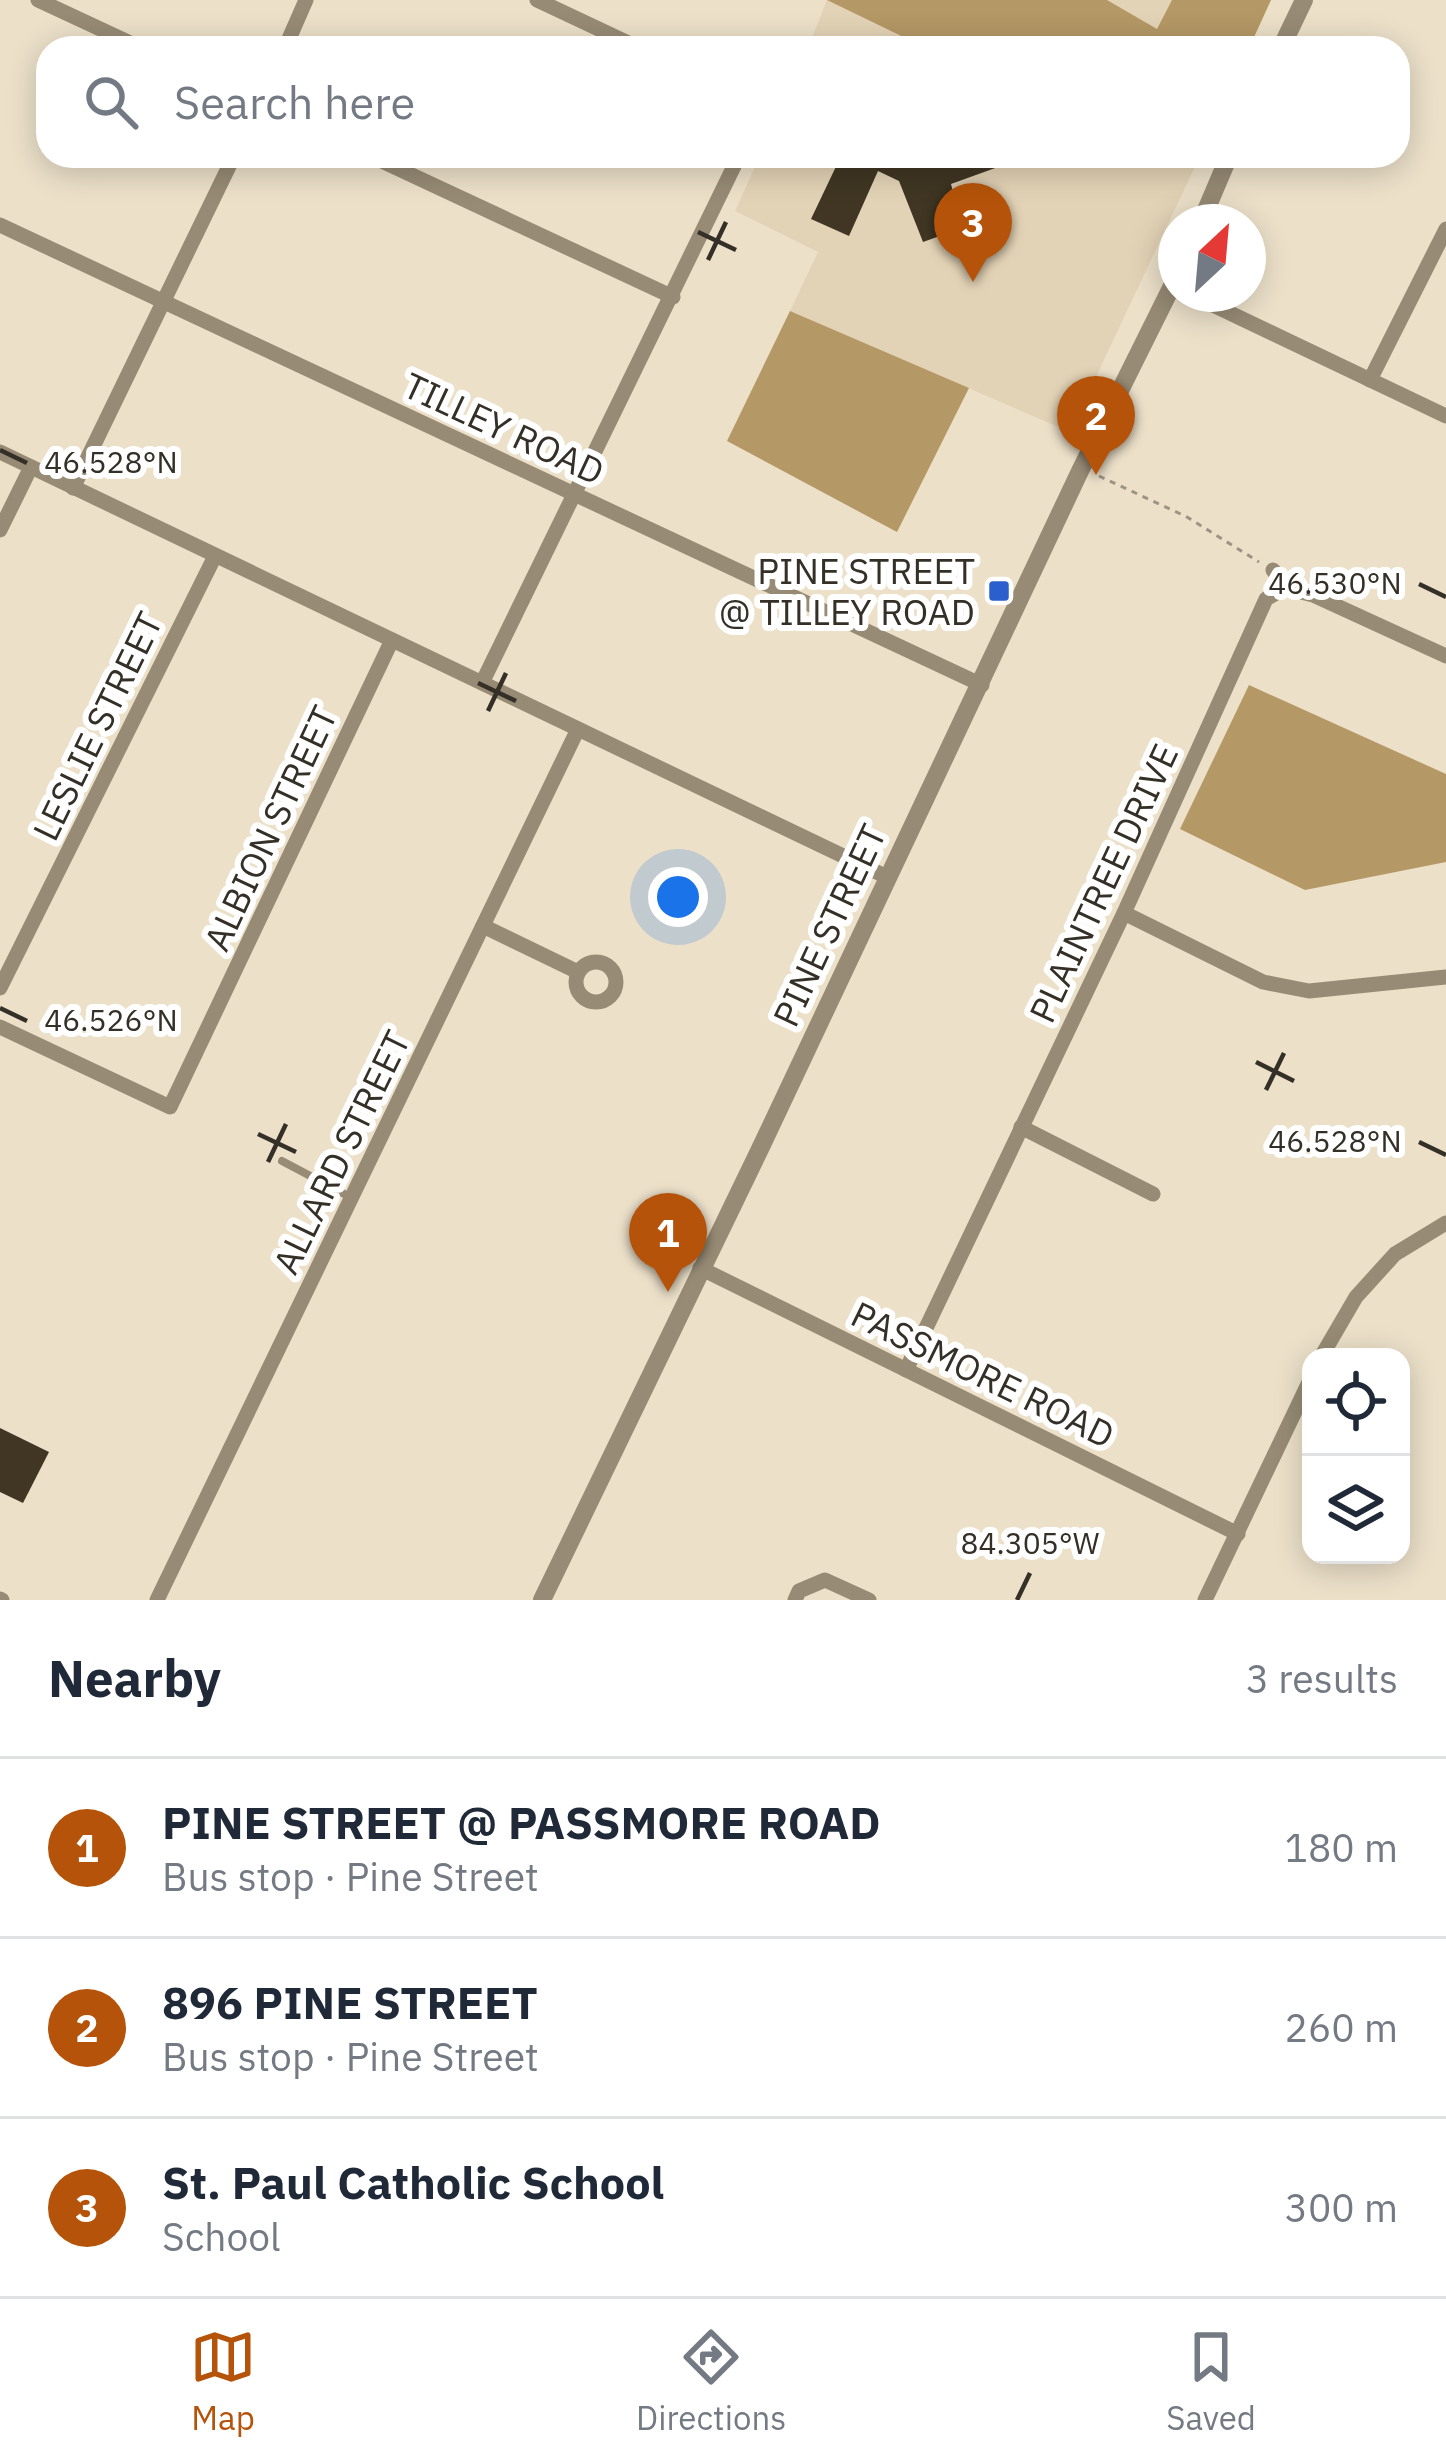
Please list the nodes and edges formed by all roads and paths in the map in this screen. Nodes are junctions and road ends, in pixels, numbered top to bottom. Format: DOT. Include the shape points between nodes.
graph roads {
  1 [pos="38,0"];
  2 [pos="306,0"];
  3 [pos="537,0"];
  4 [pos="1304,0"];
  5 [pos="115,36"];
  6 [pos="290,36"];
  7 [pos="614,36"];
  8 [pos="1287,36"];
  9 [pos="228,168"];
  10 [pos="397,168"];
  11 [pos="734,168"];
  12 [pos="1224,168"];
  13 [pos="1209,204"];
  14 [pos="0,225"];
  15 [pos="1446,229"];
  16 [pos="674,297"];
  17 [pos="164,301"];
  18 [pos="1165,312"];
  19 [pos="1232,312"];
  20 [pos="1370,380"];
  21 [pos="1446,416"];
  22 [pos="0,452"];
  23 [pos="31,467"];
  24 [pos="1082,467"];
  25 [pos="73,488"];
  26 [pos="576,494"];
  27 [pos="0,530"];
  28 [pos="215,556"];
  29 [pos="1274,571"];
  30 [pos="1285,588"];
  31 [pos="392,640"];
  32 [pos="1446,656"];
  33 [pos="482,683"];
  34 [pos="982,685"];
  35 [pos="578,729"];
  36 [pos="887,877"];
  37 [pos="1124,913"];
  38 [pos="483,926"];
  39 [pos="578,972"];
  40 [pos="1446,977"];
  41 [pos="0,988"];
  42 [pos="0,1027"];
  43 [pos="1021,1127"];
  44 [pos="282,1161"];
  45 [pos="1153,1194"];
  46 [pos="352,1198"];
  47 [pos="1446,1223"];
  48 [pos="700,1268"];
  49 [pos="1326,1348"];
  50 [pos="906,1370"];
  51 [pos="1302,1397"];
  52 [pos="1238,1534"];
  53 [pos="157,1600"];
  54 [pos="542,1600"];
  55 [pos="795,1600"];
  56 [pos="869,1600"];
  57 [pos="1205,1600"];
  1 -- 5 [label="street"];
  2 -- 6 [label="street"];
  3 -- 7 [label="street"];
  4 -- 8 [label="street"];
  9 -- 17 [label="street"];
  10 -- 16 [label="street"];
  11 -- 16 [label="street"];
  12 -- 13 [label="street"];
  14 -- 17 [label="street, TILLEY ROAD"];
  15 -- 20 [label="street"];
  16 -- 26 [label="street"];
  17 -- 25 [label="street"];
  17 -- 26 [label="street, TILLEY ROAD"];
  18 -- 24 [label="street, PINE STREET"];
  19 -- 20 [label="street"];
  20 -- 21 [label="street"];
  22 -- 23 [label="street"];
  23 -- 25 [label="street"];
  23 -- 27 [label="street"];
  24 -- 29 [label="path"];
  24 -- 34 [label="street, PINE STREET"];
  25 -- 28 [label="street"];
  26 -- 33 [label="street"];
  26 -- 34 [label="street, TILLEY ROAD"];
  28 -- 31 [label="street"];
  28 -- 41 [label="street, LESLIE STREET"];
  29 -- 30 [label="street"];
  30 -- 32 [label="street"];
  30 -- 37 [label="street, PLAINTREE DRIVE" via="1266,599"];
  31 -- 33 [label="street"];
  31 -- 42 [label="street, ALBION STREET" via="170,1107"];
  33 -- 35 [label="street"];
  34 -- 36 [label="street, PINE STREET"];
  35 -- 36 [label="street"];
  35 -- 38 [label="street, ALLARD STREET"];
  36 -- 48 [label="street, PINE STREET"];
  37 -- 40 [label="street" via="1263,982 1309,991"];
  37 -- 43 [label="street, PLAINTREE DRIVE"];
  38 -- 39 [label="street"];
  38 -- 46 [label="street, ALLARD STREET"];
  43 -- 45 [label="street"];
  43 -- 50 [label="street, PLAINTREE DRIVE"];
  44 -- 46 [label="lane"];
  46 -- 53 [label="street, ALLARD STREET"];
  47 -- 49 [label="street" via="1395,1254 1356,1297"];
  48 -- 50 [label="street, PASSMORE ROAD"];
  48 -- 54 [label="street, PINE STREET"];
  50 -- 52 [label="street, PASSMORE ROAD"];
  51 -- 52 [label="street"];
  52 -- 57 [label="street"];
  55 -- 56 [label="street" via="825,1580"];
}
